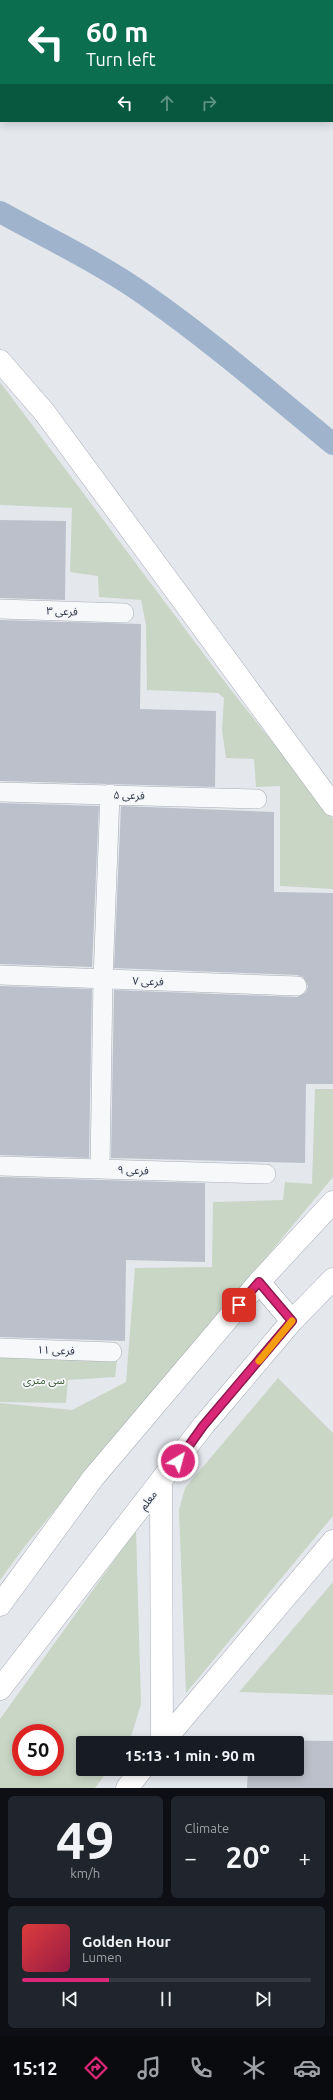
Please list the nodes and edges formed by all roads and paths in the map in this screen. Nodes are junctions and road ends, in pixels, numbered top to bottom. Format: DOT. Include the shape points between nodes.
graph roads {
  1 [pos="0,361"];
  2 [pos="0,609"];
  3 [pos="124,613"];
  4 [pos="0,792"];
  5 [pos="110,794"];
  6 [pos="257,799"];
  7 [pos="333,805"];
  8 [pos="0,975"];
  9 [pos="103,980"];
  10 [pos="297,986"];
  11 [pos="0,1166"];
  12 [pos="100,1168"];
  13 [pos="266,1174"];
  14 [pos="333,1202"];
  15 [pos="333,1279"];
  16 [pos="259,1282"];
  17 [pos="292,1321"];
  18 [pos="0,1348"];
  19 [pos="112,1352"];
  20 [pos="161,1483"];
  21 [pos="333,1541"];
  22 [pos="0,1605"];
  23 [pos="0,1689"];
  24 [pos="162,1736"];
  25 [pos="168,1736"];
  26 [pos="136,1776"];
  27 [pos="127,1788"];
  1 -- 7 [label="main road" via="45,413"];
  2 -- 3 [label="street, فرعی ۳"];
  4 -- 5 [label="street, فرعی ۵"];
  5 -- 6 [label="street, فرعی ۵"];
  5 -- 9 [label="street"];
  8 -- 9 [label="street, فرعی ۷"];
  9 -- 10 [label="street, فرعی ۷"];
  9 -- 12 [label="street"];
  11 -- 12 [label="street, فرعی ۹"];
  12 -- 13 [label="street, فرعی ۹"];
  14 -- 16 [label="main road"];
  15 -- 17 [label="main road, معلم"];
  16 -- 17 [label="main road"];
  16 -- 22 [label="main road" via="93,1478"];
  17 -- 20 [label="main road, معلم" via="203,1426"];
  18 -- 19 [label="street, فرعی ۱۱"];
  20 -- 23 [label="main road, معلم"];
  20 -- 24 [label="main road"];
  21 -- 25 [label="main road"];
  26 -- 27 [label="main road"];
}
